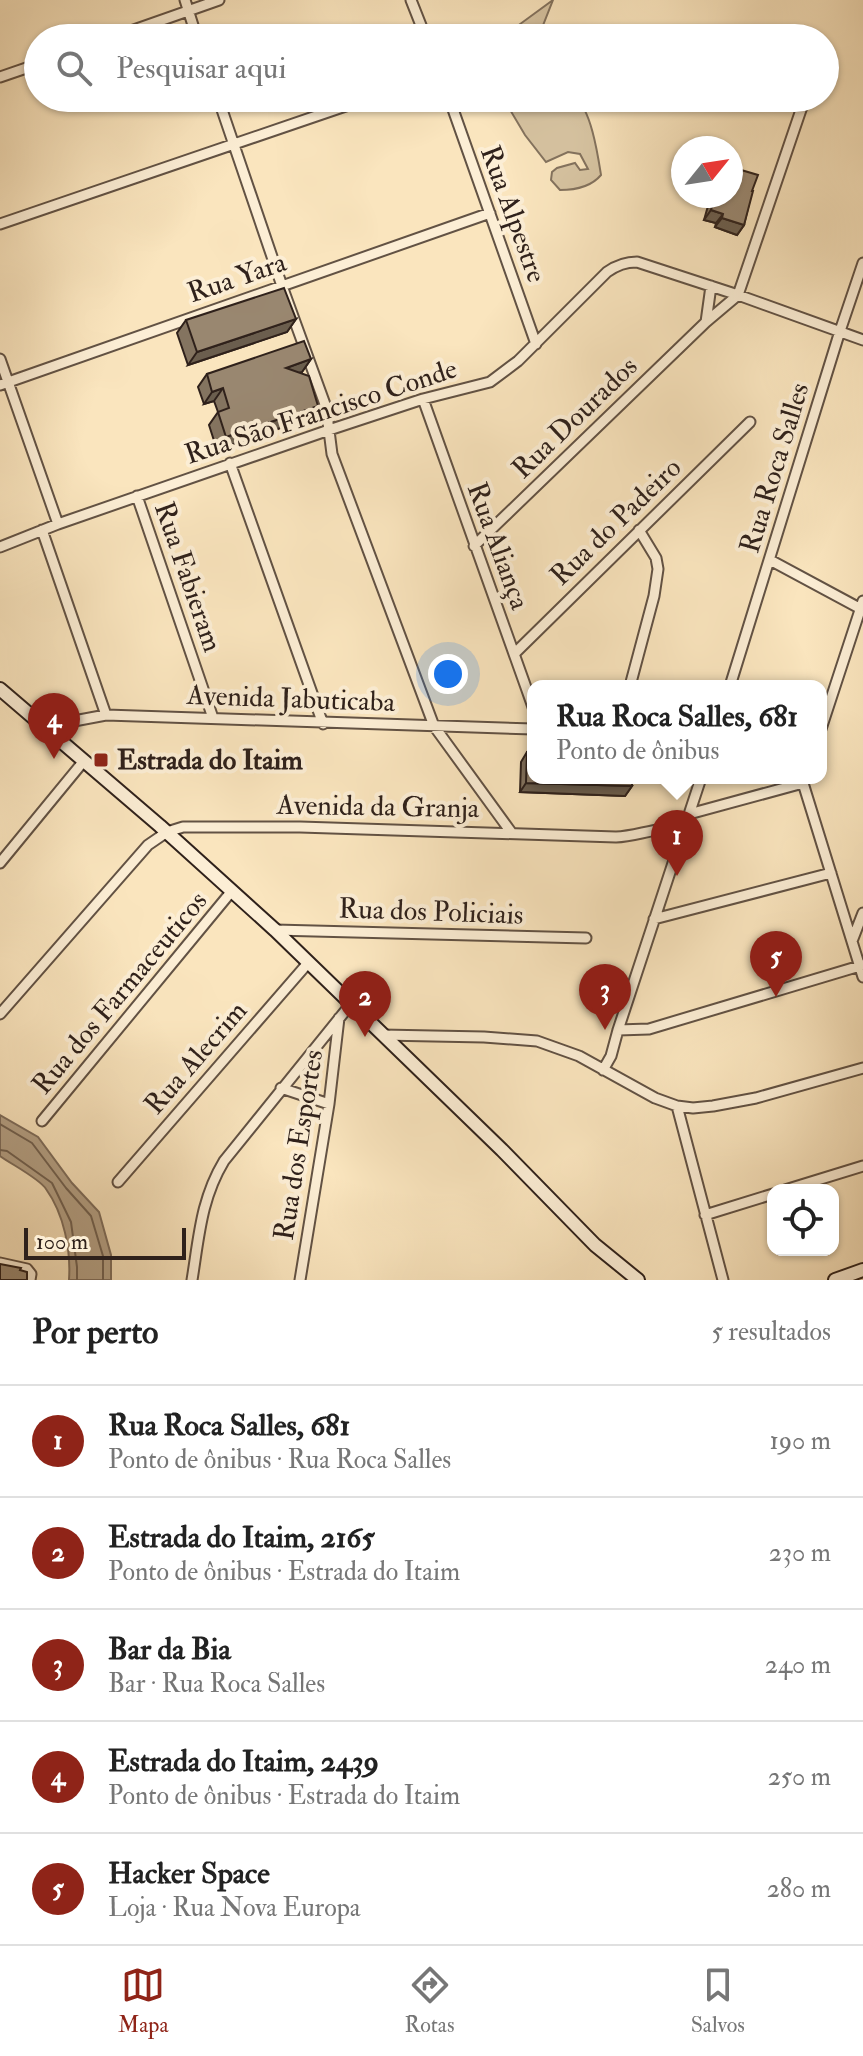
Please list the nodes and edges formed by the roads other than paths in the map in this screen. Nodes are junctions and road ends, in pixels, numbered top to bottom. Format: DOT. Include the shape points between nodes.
graph roads {
  1 [pos="185,0"];
  2 [pos="219,0"];
  3 [pos="411,0"];
  4 [pos="188,11"];
  5 [pos="151,24"];
  6 [pos="192,24"];
  7 [pos="420,24"];
  8 [pos="24,69"];
  9 [pos="0,77"];
  10 [pos="223,112"];
  11 [pos="328,112"];
  12 [pos="454,112"];
  13 [pos="800,112"];
  14 [pos="234,144"];
  15 [pos="490,213"];
  16 [pos="0,224"];
  17 [pos="863,263"];
  18 [pos="282,286"];
  19 [pos="711,286"];
  20 [pos="738,295"];
  21 [pos="706,322"];
  22 [pos="840,331"];
  23 [pos="863,340"];
  24 [pos="536,344"];
  25 [pos="0,359"];
  26 [pos="4,383"];
  27 [pos="423,399"];
  28 [pos="750,422"];
  29 [pos="329,430"];
  30 [pos="230,463"];
  31 [pos="137,496"];
  32 [pos="58,524"];
  33 [pos="42,530"];
  34 [pos="639,530"];
  35 [pos="474,546"];
  36 [pos="0,547"];
  37 [pos="770,560"];
  38 [pos="862,607"];
  39 [pos="514,654"];
  40 [pos="632,680"];
  41 [pos="732,680"];
  42 [pos="527,690"];
  43 [pos="2,695"];
  44 [pos="827,711"];
  45 [pos="106,715"];
  46 [pos="213,718"];
  47 [pos="323,724"];
  48 [pos="434,726"];
  49 [pos="527,729"];
  50 [pos="51,733"];
  51 [pos="83,762"];
  52 [pos="699,784"];
  53 [pos="794,784"];
  54 [pos="805,784"];
  55 [pos="689,814"];
  56 [pos="683,830"];
  57 [pos="167,832"];
  58 [pos="511,832"];
  59 [pos="0,863"];
  60 [pos="831,873"];
  61 [pos="231,892"];
  62 [pos="863,913"];
  63 [pos="654,919"];
  64 [pos="275,930"];
  65 [pos="586,938"];
  66 [pos="852,941"];
  67 [pos="308,963"];
  68 [pos="861,966"];
  69 [pos="863,977"];
  70 [pos="350,1005"];
  71 [pos="0,1014"];
  72 [pos="340,1017"];
  73 [pos="618,1030"];
  74 [pos="382,1035"];
  75 [pos="863,1068"];
  76 [pos="603,1070"];
  77 [pos="281,1088"];
  78 [pos="329,1104"];
  79 [pos="677,1106"];
  80 [pos="42,1121"];
  81 [pos="863,1166"];
  82 [pos="118,1182"];
  83 [pos="804,1184"];
  84 [pos="767,1196"];
  85 [pos="705,1215"];
  86 [pos="0,1263"];
  87 [pos="863,1270"];
  88 [pos="28,1275"];
  89 [pos="192,1280"];
  90 [pos="300,1280"];
  91 [pos="638,1280"];
  92 [pos="723,1280"];
  93 [pos="835,1280"];
  1 -- 4 [label="street"];
  2 -- 4 [label="street"];
  3 -- 7 [label="street"];
  4 -- 5 [label="street"];
  4 -- 6 [label="street"];
  8 -- 9 [label="street"];
  10 -- 14 [label="street"];
  11 -- 14 [label="street"];
  12 -- 15 [label="street, Rua Alpestre"];
  13 -- 20 [label="street"];
  14 -- 16 [label="street"];
  14 -- 18 [label="street"];
  15 -- 18 [label="street, Rua Yara"];
  15 -- 24 [label="street, Rua Alpestre"];
  17 -- 22 [label="street, Rua Roca Salles"];
  18 -- 26 [label="street, Rua Yara"];
  18 -- 29 [label="street" via="326,407"];
  19 -- 20 [label="street"];
  19 -- 21 [label="street"];
  19 -- 24 [label="street, Rua São Francisco Conde" via="637,262 621,263"];
  20 -- 21 [label="street, Rua Dourados"];
  20 -- 22 [label="street"];
  21 -- 35 [label="street, Rua Dourados"];
  22 -- 23 [label="street"];
  22 -- 37 [label="street, Rua Roca Salles"];
  24 -- 27 [label="street, Rua São Francisco Conde" via="490,382"];
  25 -- 26 [label="street"];
  26 -- 32 [label="street"];
  27 -- 29 [label="street, Rua São Francisco Conde"];
  27 -- 35 [label="street, Rua Aliança"];
  28 -- 34 [label="street, Rua do Padeiro"];
  29 -- 30 [label="street, Rua São Francisco Conde"];
  29 -- 48 [label="street" via="332,454"];
  30 -- 31 [label="street, Rua São Francisco Conde"];
  30 -- 47 [label="street"];
  31 -- 32 [label="street, Rua São Francisco Conde"];
  31 -- 46 [label="street, Rua Fabieram"];
  32 -- 33 [label="street, Rua São Francisco Conde"];
  33 -- 36 [label="street, Rua São Francisco Conde"];
  33 -- 45 [label="street"];
  34 -- 39 [label="street, Rua do Padeiro"];
  34 -- 40 [label="street" via="658,569"];
  35 -- 39 [label="street, Rua Aliança"];
  37 -- 38 [label="street"];
  37 -- 41 [label="street, Rua Roca Salles"];
  38 -- 44 [label="street"];
  39 -- 42 [label="street, Rua Aliança"];
  43 -- 50 [label="street"];
  45 -- 46 [label="street, Avenida Jabuticaba"];
  45 -- 50 [label="street, Avenida Jabuticaba" via="74,721"];
  46 -- 47 [label="street, Avenida Jabuticaba"];
  47 -- 48 [label="street, Avenida Jabuticaba"];
  48 -- 49 [label="street, Avenida Jabuticaba"];
  48 -- 58 [label="street"];
  50 -- 51 [label="street"];
  51 -- 57 [label="street"];
  51 -- 59 [label="street"];
  52 -- 55 [label="street"];
  53 -- 55 [label="street"];
  54 -- 60 [label="street"];
  55 -- 56 [label="street"];
  56 -- 58 [label="street, Avenida da Granja" via="616,837"];
  56 -- 63 [label="street"];
  57 -- 58 [label="street, Avenida da Granja" via="183,827 315,827"];
  57 -- 61 [label="street"];
  57 -- 71 [label="street" via="148,845"];
  60 -- 63 [label="street"];
  60 -- 66 [label="street"];
  61 -- 64 [label="street"];
  61 -- 80 [label="street, Rua dos Farmaceuticos"];
  62 -- 66 [label="street"];
  63 -- 73 [label="street"];
  64 -- 65 [label="street, Rua dos Policiais"];
  64 -- 67 [label="street"];
  66 -- 68 [label="street"];
  67 -- 70 [label="street"];
  67 -- 82 [label="street, Rua Alecrim"];
  68 -- 69 [label="street"];
  68 -- 73 [label="street" via="649,1029"];
  70 -- 72 [label="street"];
  70 -- 74 [label="street"];
  72 -- 77 [label="street"];
  72 -- 78 [label="street, Rua dos Esportes"];
  73 -- 76 [label="street"];
  74 -- 76 [label="street" via="537,1041"];
  74 -- 91 [label="street" via="595,1245"];
  75 -- 79 [label="street" via="756,1098"];
  76 -- 79 [label="street"];
  77 -- 78 [label="street"];
  77 -- 89 [label="street" via="212,1181"];
  78 -- 90 [label="street, Rua dos Esportes"];
  79 -- 85 [label="street"];
  81 -- 83 [label="street"];
  84 -- 85 [label="street"];
  85 -- 92 [label="street"];
  86 -- 88 [label="street"];
  87 -- 93 [label="street"];
}
